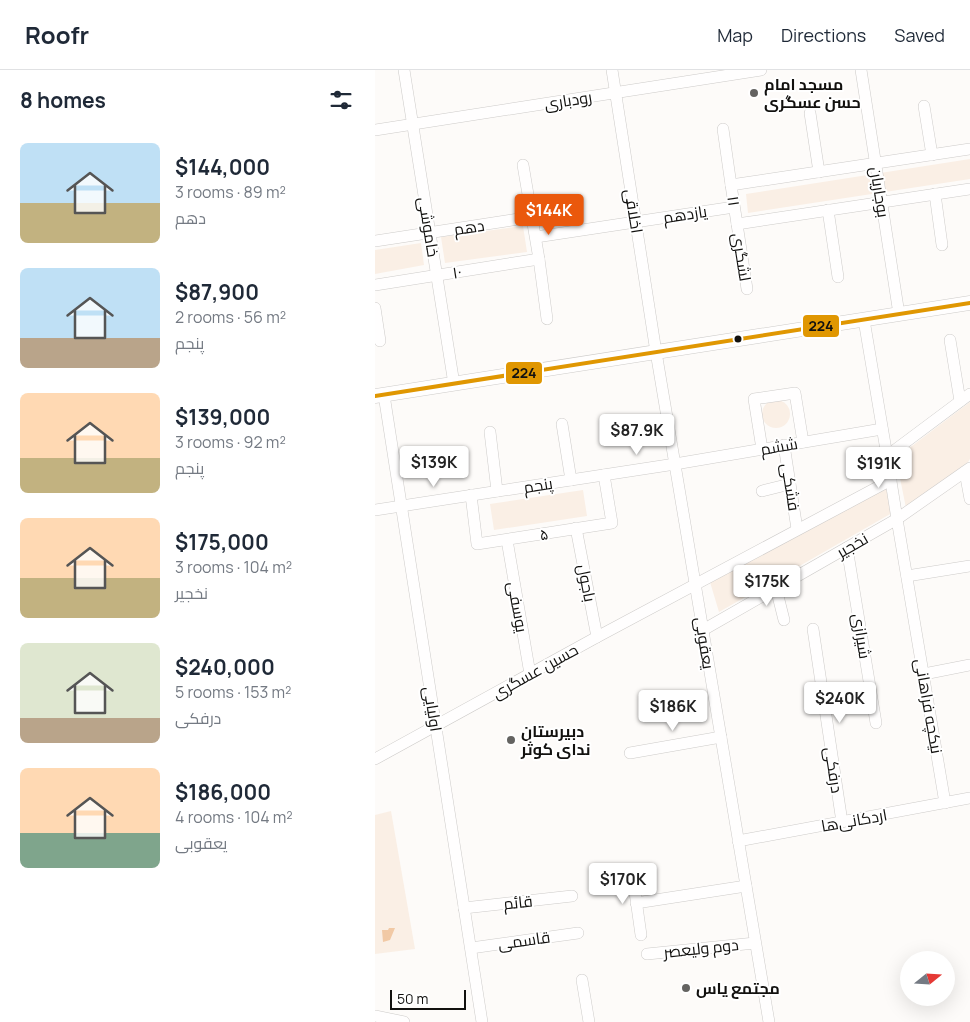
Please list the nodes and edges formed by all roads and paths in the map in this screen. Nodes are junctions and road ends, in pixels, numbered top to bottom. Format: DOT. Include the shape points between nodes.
graph roads {
  1 [pos="404,70"];
  2 [pos="611,70"];
  3 [pos="761,70"];
  4 [pos="861,70"];
  5 [pos="615,93"];
  6 [pos="924,106"];
  7 [pos="810,113"];
  8 [pos="413,124"];
  9 [pos="723,129"];
  10 [pos="375,130"];
  11 [pos="970,149"];
  12 [pos="932,155"];
  13 [pos="875,163"];
  14 [pos="523,164"];
  15 [pos="819,172"];
  16 [pos="731,185"];
  17 [pos="970,189"];
  18 [pos="935,194"];
  19 [pos="881,202"];
  20 [pos="735,207"];
  21 [pos="828,210"];
  22 [pos="533,217"];
  23 [pos="636,222"];
  24 [pos="737,224"];
  25 [pos="430,233"];
  26 [pos="535,237"];
  27 [pos="375,241"];
  28 [pos="943,245"];
  29 [pos="539,259"];
  30 [pos="437,275"];
  31 [pos="838,277"];
  32 [pos="375,284"];
  33 [pos="747,289"];
  34 [pos="970,303"];
  35 [pos="375,308"];
  36 [pos="899,314"];
  37 [pos="547,318"];
  38 [pos="864,320"];
  39 [pos="950,340"];
  40 [pos="380,341"];
  41 [pos="656,352"];
  42 [pos="454,384"];
  43 [pos="970,394"];
  44 [pos="380,396"];
  45 [pos="961,401"];
  46 [pos="562,424"];
  47 [pos="883,429"];
  48 [pos="490,432"];
  49 [pos="803,442"];
  50 [pos="784,445"];
  51 [pos="762,449"];
  52 [pos="887,456"];
  53 [pos="675,464"];
  54 [pos="968,470"];
  55 [pos="604,475"];
  56 [pos="571,480"];
  57 [pos="891,480"];
  58 [pos="790,484"];
  59 [pos="762,490"];
  60 [pos="497,491"];
  61 [pos="471,495"];
  62 [pos="970,499"];
  63 [pos="402,506"];
  64 [pos="375,510"];
  65 [pos="897,520"];
  66 [pos="576,528"];
  67 [pos="797,529"];
  68 [pos="507,540"];
  69 [pos="847,548"];
  70 [pos="970,566"];
  71 [pos="907,576"];
  72 [pos="695,584"];
  73 [pos="776,588"];
  74 [pos="784,620"];
  75 [pos="813,629"];
  76 [pos="703,630"];
  77 [pos="597,637"];
  78 [pos="970,665"];
  79 [pos="530,674"];
  80 [pos="924,674"];
  81 [pos="876,723"];
  82 [pos="435,726"];
  83 [pos="721,737"];
  84 [pos="630,753"];
  85 [pos="375,759"];
  86 [pos="970,798"];
  87 [pos="945,803"];
  88 [pos="842,822"];
  89 [pos="738,841"];
  90 [pos="632,871"];
  91 [pos="746,886"];
  92 [pos="572,896"];
  93 [pos="636,903"];
  94 [pos="464,908"];
  95 [pos="578,932"];
  96 [pos="641,935"];
  97 [pos="755,943"];
  98 [pos="471,948"];
  99 [pos="647,954"];
  100 [pos="582,980"];
  101 [pos="375,1016"];
  102 [pos="404,1022"];
  103 [pos="482,1022"];
  104 [pos="589,1022"];
  105 [pos="769,1022"];
  1 -- 8 [label="street, خاموشی"];
  2 -- 5 [label="street, اخلاقی"];
  3 -- 5 [label="street, رودباری"];
  4 -- 13 [label="street, بوجاریان"];
  5 -- 8 [label="street, رودباری"];
  5 -- 23 [label="street, اخلاقی"];
  6 -- 12 [label="street"];
  7 -- 15 [label="street"];
  8 -- 10 [label="street, رودباری"];
  8 -- 25 [label="street, خاموشی"];
  9 -- 16 [label="street"];
  11 -- 12 [label="street, ۱۱"];
  12 -- 13 [label="street, ۱۱"];
  13 -- 15 [label="street, ۱۱"];
  13 -- 19 [label="street, بوجاریان"];
  14 -- 22 [label="street"];
  15 -- 16 [label="street, ۱۱"];
  16 -- 20 [label="street, ۱۱"];
  17 -- 18 [label="street, ۱۱"];
  18 -- 19 [label="street, ۱۱"];
  18 -- 28 [label="street"];
  19 -- 21 [label="street, ۱۱"];
  19 -- 36 [label="street, بوجاریان"];
  20 -- 23 [label="street, یازدهم"];
  20 -- 24 [label="street, ۱۱"];
  21 -- 24 [label="street, ۱۱"];
  21 -- 31 [label="street"];
  22 -- 25 [label="street, دهم"];
  22 -- 26 [label="street"];
  23 -- 26 [label="street"];
  23 -- 41 [label="street, اخلاقی"];
  24 -- 33 [label="street, لشگری"];
  25 -- 27 [label="street, دهم"];
  25 -- 30 [label="street, خاموشی"];
  26 -- 29 [label="street"];
  29 -- 30 [label="street, ۱۰"];
  29 -- 37 [label="street"];
  30 -- 32 [label="street, ۱۰"];
  30 -- 42 [label="street, خاموشی"];
  34 -- 36 [label="main road"];
  35 -- 40 [label="street"];
  36 -- 38 [label="main road"];
  38 -- 41 [label="main road"];
  38 -- 47 [label="street"];
  39 -- 45 [label="street"];
  41 -- 42 [label="main road"];
  41 -- 53 [label="street, یعقوبی"];
  42 -- 44 [label="main road"];
  43 -- 45 [label="street"];
  44 -- 63 [label="street, اولیایی"];
  45 -- 52 [label="street"];
  46 -- 56 [label="street"];
  47 -- 49 [label="street, ششم"];
  47 -- 52 [label="street"];
  48 -- 60 [label="street"];
  49 -- 50 [label="street, ششم"];
  49 -- 51 [label="street" via="795,393 754,400"];
  50 -- 51 [label="street, ششم"];
  50 -- 58 [label="street, فشکی"];
  51 -- 53 [label="street, ششم"];
  52 -- 57 [label="street, نیکچه فراهانی"];
  53 -- 55 [label="street, پنجم"];
  53 -- 72 [label="street, یعقوبی"];
  54 -- 62 [label="street"];
  54 -- 65 [label="street, نخجیر"];
  55 -- 56 [label="street, پنجم"];
  55 -- 66 [label="street, ۵" via="612,523"];
  56 -- 60 [label="street, پنجم"];
  57 -- 65 [label="street, نیکچه فراهانی"];
  57 -- 67 [label="street"];
  58 -- 59 [label="street"];
  58 -- 67 [label="street, فشکی"];
  60 -- 61 [label="street, پنجم"];
  61 -- 63 [label="street, پنجم"];
  61 -- 68 [label="street, ۵" via="477,544"];
  63 -- 64 [label="street, پنجم"];
  63 -- 82 [label="street, اولیایی"];
  65 -- 69 [label="street, نخجیر"];
  65 -- 71 [label="street, نیکچه فراهانی"];
  66 -- 68 [label="street, ۵"];
  66 -- 77 [label="street, باجول"];
  67 -- 72 [label="street"];
  68 -- 79 [label="street, یوسفی"];
  69 -- 73 [label="street, نخجیر"];
  69 -- 81 [label="street, شیرازی"];
  70 -- 71 [label="street"];
  71 -- 80 [label="street, نیکچه فراهانی"];
  72 -- 76 [label="street, یعقوبی"];
  72 -- 77 [label="street, حسین عسگری"];
  73 -- 74 [label="street"];
  73 -- 76 [label="street, نخجیر"];
  75 -- 88 [label="street, درفکی"];
  76 -- 83 [label="street, یعقوبی"];
  77 -- 79 [label="street, حسین عسگری"];
  78 -- 80 [label="street"];
  79 -- 82 [label="street, حسین عسگری"];
  80 -- 87 [label="street, نیکچه فراهانی"];
  82 -- 85 [label="street, حسین عسگری"];
  82 -- 94 [label="street, اولیایی"];
  83 -- 84 [label="street"];
  83 -- 89 [label="street, یعقوبی"];
  86 -- 87 [label="street, اردکانی‌ها"];
  87 -- 88 [label="street, اردکانی‌ها"];
  88 -- 89 [label="street, اردکانی‌ها"];
  89 -- 91 [label="street, یعقوبی"];
  90 -- 93 [label="street"];
  91 -- 93 [label="street"];
  91 -- 97 [label="street, یعقوبی"];
  92 -- 94 [label="street, قائم"];
  93 -- 96 [label="street"];
  94 -- 98 [label="street, اولیایی"];
  95 -- 98 [label="street, قاسمی"];
  97 -- 99 [label="street, دوم ولیعصر"];
  97 -- 105 [label="street, یعقوبی"];
  98 -- 103 [label="street, اولیایی"];
  100 -- 104 [label="street"];
  101 -- 102 [label="street"];
}
